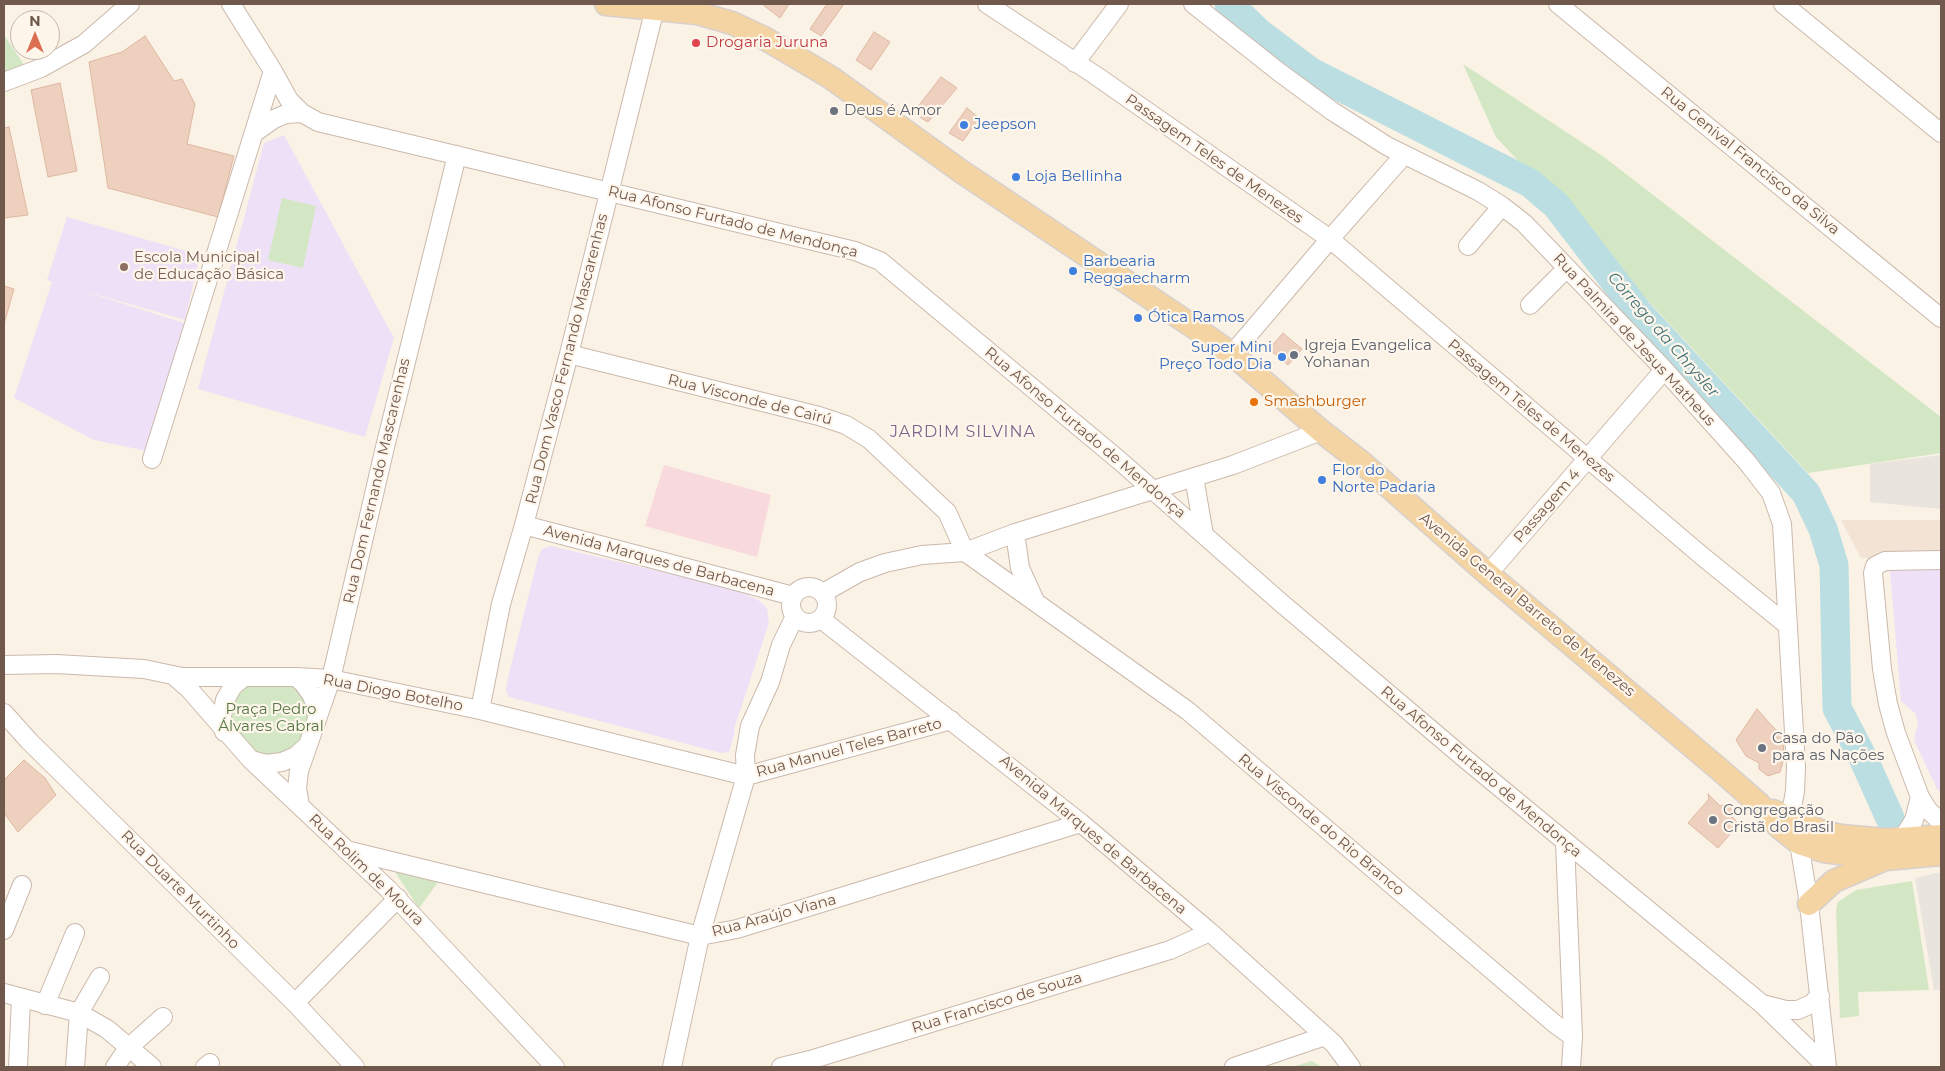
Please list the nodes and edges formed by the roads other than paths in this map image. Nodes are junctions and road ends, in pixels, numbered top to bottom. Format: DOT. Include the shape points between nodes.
graph roads {
  1 [pos="130,4"];
  2 [pos="231,4"];
  3 [pos="606,4"];
  4 [pos="987,4"];
  5 [pos="1119,4"];
  6 [pos="1193,4"];
  7 [pos="1558,4"];
  8 [pos="1783,4"];
  9 [pos="664,7"];
  10 [pos="698,8"];
  11 [pos="1075,63"];
  12 [pos="273,71"];
  13 [pos="4,82"];
  14 [pos="302,113"];
  15 [pos="1941,133"];
  16 [pos="254,134"];
  17 [pos="457,155"];
  18 [pos="1404,155"];
  19 [pos="610,192"];
  20 [pos="1502,206"];
  21 [pos="1330,239"];
  22 [pos="1468,246"];
  23 [pos="1567,268"];
  24 [pos="1530,305"];
  25 [pos="1941,318"];
  26 [pos="569,354"];
  27 [pos="1232,354"];
  28 [pos="1664,370"];
  29 [pos="1321,430"];
  30 [pos="1588,458"];
  31 [pos="152,459"];
  32 [pos="1194,477"];
  33 [pos="1152,490"];
  34 [pos="524,525"];
  35 [pos="1015,533"];
  36 [pos="1204,535"];
  37 [pos="965,552"];
  38 [pos="1941,560"];
  39 [pos="1488,574"];
  40 [pos="823,593"];
  41 [pos="793,596"];
  42 [pos="1036,604"];
  43 [pos="795,616"];
  44 [pos="821,619"];
  45 [pos="1787,625"];
  46 [pos="4,665"];
  47 [pos="174,676"];
  48 [pos="244,677"];
  49 [pos="296,677"];
  50 [pos="331,679"];
  51 [pos="480,710"];
  52 [pos="4,713"];
  53 [pos="317,719"];
  54 [pos="952,720"];
  55 [pos="224,732"];
  56 [pos="308,744"];
  57 [pos="251,760"];
  58 [pos="745,769"];
  59 [pos="1920,797"];
  60 [pos="1759,804"];
  61 [pos="300,806"];
  62 [pos="1790,819"];
  63 [pos="1941,822"];
  64 [pos="1081,823"];
  65 [pos="1941,836"];
  66 [pos="1900,839"];
  67 [pos="1565,842"];
  68 [pos="1800,843"];
  69 [pos="346,850"];
  70 [pos="1941,854"];
  71 [pos="1885,859"];
  72 [pos="22,886"];
  73 [pos="398,898"];
  74 [pos="1809,904"];
  75 [pos="4,930"];
  76 [pos="1210,932"];
  77 [pos="75,933"];
  78 [pos="700,936"];
  79 [pos="100,977"];
  80 [pos="4,993"];
  81 [pos="1820,996"];
  82 [pos="21,998"];
  83 [pos="295,1003"];
  84 [pos="45,1004"];
  85 [pos="1762,1004"];
  86 [pos="79,1014"];
  87 [pos="163,1017"];
  88 [pos="1325,1036"];
  89 [pos="1573,1037"];
  90 [pos="128,1048"];
  91 [pos="18,1067"];
  92 [pos="75,1067"];
  93 [pos="115,1067"];
  94 [pos="152,1067"];
  95 [pos="355,1067"];
  96 [pos="555,1067"];
  97 [pos="672,1067"];
  98 [pos="781,1067"];
  99 [pos="1234,1067"];
  100 [pos="1351,1067"];
  101 [pos="1571,1067"];
  102 [pos="1826,1067"];
  1 -- 13 [label="street" via="84,44 41,68"];
  2 -- 12 [label="street, Rua Afonso Furtado de Mendonça"];
  3 -- 9 [label="main road, Avenida General Barreto de Menezes"];
  4 -- 11 [label="street, Passagem Teles de Menezes"];
  5 -- 11 [label="street"];
  6 -- 18 [label="street, Rua Palmira de Jesus Matheus" via="1332,111"];
  7 -- 25 [label="street, Rua Genival Francisco da Silva"];
  8 -- 15 [label="street"];
  9 -- 10 [label="main road, Avenida General Barreto de Menezes"];
  9 -- 19 [label="street, Rua Dom Vasco Fernando Mascarenhas"];
  10 -- 27 [label="main road, Avenida General Barreto de Menezes" via="764,38 830,77 962,172"];
  11 -- 21 [label="street, Passagem Teles de Menezes"];
  12 -- 14 [label="street, Rua Afonso Furtado de Mendonça" via="289,100"];
  12 -- 16 [label="street"];
  14 -- 16 [label="street" via="274,119"];
  14 -- 17 [label="street, Rua Afonso Furtado de Mendonça" via="342,129"];
  16 -- 31 [label="street"];
  17 -- 19 [label="street, Rua Afonso Furtado de Mendonça"];
  17 -- 50 [label="street, Rua Dom Fernando Mascarenhas"];
  18 -- 20 [label="street, Rua Palmira de Jesus Matheus" via="1478,190"];
  18 -- 21 [label="street"];
  19 -- 26 [label="street, Rua Dom Vasco Fernando Mascarenhas"];
  19 -- 33 [label="street, Rua Afonso Furtado de Mendonça" via="856,251 880,261"];
  20 -- 22 [label="street"];
  20 -- 23 [label="street, Rua Palmira de Jesus Matheus" via="1524,223"];
  21 -- 27 [label="street"];
  21 -- 30 [label="street, Passagem Teles de Menezes"];
  23 -- 24 [label="street"];
  23 -- 28 [label="street, Rua Palmira de Jesus Matheus"];
  26 -- 34 [label="street, Rua Dom Vasco Fernando Mascarenhas"];
  26 -- 37 [label="street, Rua Visconde de Cairú" via="846,425 869,440 947,512"];
  27 -- 29 [label="main road, Avenida General Barreto de Menezes"];
  28 -- 30 [label="street, Passagem 4"];
  28 -- 45 [label="street, Rua Palmira de Jesus Matheus" via="1771,493 1782,524"];
  29 -- 32 [label="street"];
  29 -- 39 [label="main road, Avenida General Barreto de Menezes"];
  30 -- 39 [label="street, Passagem 4"];
  30 -- 45 [label="street, Passagem Teles de Menezes"];
  32 -- 33 [label="street"];
  32 -- 36 [label="street, Rua Afonso Furtado de Mendonça"];
  33 -- 35 [label="street"];
  33 -- 36 [label="street, Rua Afonso Furtado de Mendonça"];
  34 -- 41 [label="street, Avenida Marques de Barbacena"];
  34 -- 51 [label="street, Rua Dom Vasco Fernando Mascarenhas" via="501,604"];
  35 -- 37 [label="street"];
  35 -- 42 [label="street" via="1020,568"];
  36 -- 67 [label="street, Rua Afonso Furtado de Mendonça"];
  37 -- 40 [label="street" via="922,555 885,563 860,572"];
  37 -- 42 [label="street, Rua Visconde do Rio Branco"];
  38 -- 59 [label="street" via="1885,561 1875,566 1873,573 1888,704"];
  39 -- 60 [label="main road, Avenida General Barreto de Menezes"];
  40 -- 41 [label="street" via="805,587"];
  40 -- 44 [label="street" via="827,609"];
  41 -- 43 [label="street" via="791,606"];
  42 -- 89 [label="street, Rua Visconde do Rio Branco" via="1188,712"];
  43 -- 44 [label="street" via="804,622"];
  43 -- 58 [label="street" via="759,704 756,736"];
  44 -- 54 [label="street, Avenida Marques de Barbacena"];
  45 -- 62 [label="street, Rua Palmira de Jesus Matheus" via="1796,767"];
  46 -- 47 [label="street, Rua Diogo Botelho" via="144,669"];
  47 -- 48 [label="street, Rua Diogo Botelho"];
  47 -- 55 [label="street, Rua Rolim de Moura"];
  48 -- 49 [label="street, Rua Diogo Botelho"];
  48 -- 55 [label="street" via="233,686 225,700"];
  49 -- 50 [label="street, Rua Diogo Botelho"];
  49 -- 53 [label="street" via="311,694"];
  50 -- 51 [label="street, Rua Diogo Botelho"];
  50 -- 53 [label="street, Rua Dom Fernando Mascarenhas"];
  51 -- 58 [label="street, Rua Diogo Botelho"];
  52 -- 83 [label="street, Rua Duarte Murtinho"];
  53 -- 56 [label="street, Rua Dom Fernando Mascarenhas"];
  54 -- 58 [label="street, Rua Manuel Teles Barreto"];
  54 -- 64 [label="street, Avenida Marques de Barbacena"];
  55 -- 57 [label="street, Rua Rolim de Moura"];
  56 -- 57 [label="street" via="296,756 282,762 266,764"];
  56 -- 61 [label="street, Rua Dom Fernando Mascarenhas" via="298,776"];
  57 -- 61 [label="street, Rua Rolim de Moura"];
  58 -- 78 [label="street"];
  59 -- 63 [label="street"];
  59 -- 66 [label="street" via="1914,820"];
  60 -- 62 [label="main road"];
  60 -- 68 [label="main road" via="1779,827"];
  61 -- 69 [label="street, Rua Rolim de Moura"];
  62 -- 66 [label="main road" via="1832,834"];
  62 -- 68 [label="street"];
  64 -- 76 [label="street, Avenida Marques de Barbacena"];
  64 -- 78 [label="street, Rua Araújo Viana" via="737,929"];
  65 -- 66 [label="main road"];
  67 -- 85 [label="street, Rua Afonso Furtado de Mendonça"];
  67 -- 89 [label="street"];
  68 -- 71 [label="main road" via="1824,851"];
  68 -- 74 [label="street"];
  69 -- 73 [label="street, Rua Rolim de Moura"];
  69 -- 78 [label="street, Rua Araújo Viana"];
  70 -- 71 [label="main road"];
  71 -- 74 [label="main road" via="1834,881"];
  72 -- 75 [label="street"];
  73 -- 83 [label="street"];
  73 -- 96 [label="street, Rua Rolim de Moura"];
  74 -- 81 [label="street"];
  76 -- 88 [label="street, Avenida Marques de Barbacena"];
  76 -- 98 [label="street, Rua Francisco de Souza" via="1170,950"];
  77 -- 84 [label="street"];
  78 -- 97 [label="street"];
  79 -- 86 [label="street"];
  80 -- 82 [label="street"];
  81 -- 85 [label="street, Rua Afonso Furtado de Mendonça" via="1798,1010"];
  81 -- 102 [label="street"];
  82 -- 84 [label="street"];
  82 -- 91 [label="street"];
  83 -- 95 [label="street, Rua Duarte Murtinho"];
  84 -- 86 [label="street"];
  85 -- 102 [label="street, Rua Afonso Furtado de Mendonça"];
  86 -- 90 [label="street" via="107,1029"];
  86 -- 92 [label="street"];
  87 -- 90 [label="street"];
  88 -- 99 [label="street"];
  88 -- 100 [label="street, Avenida Marques de Barbacena"];
  89 -- 101 [label="street"];
  90 -- 93 [label="street"];
  90 -- 94 [label="street"];
}
